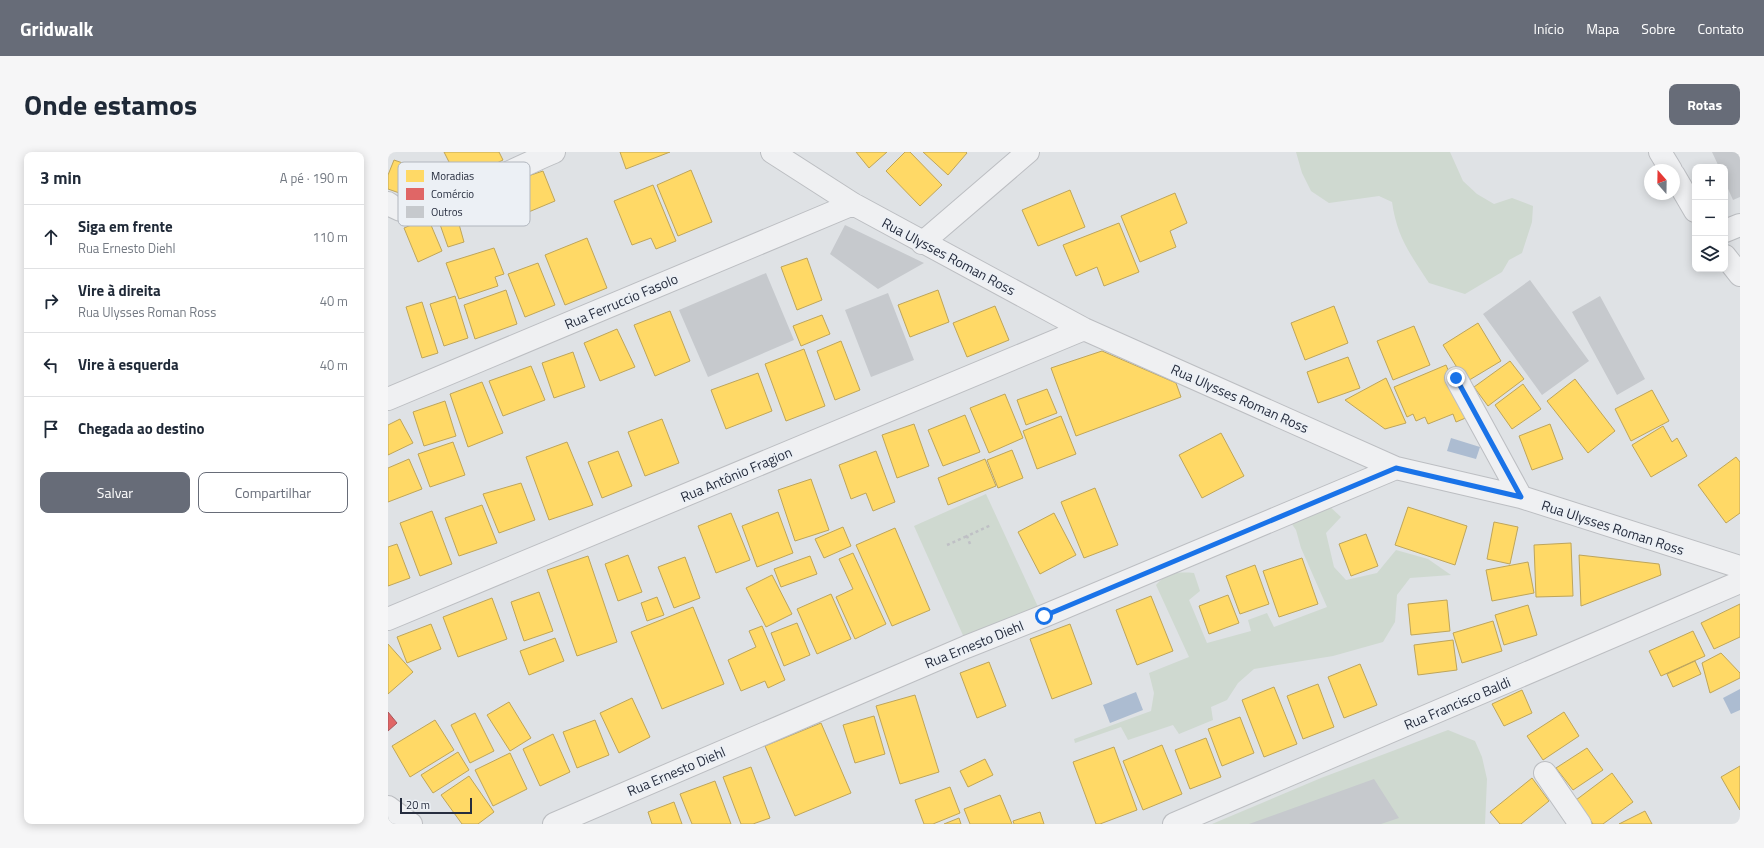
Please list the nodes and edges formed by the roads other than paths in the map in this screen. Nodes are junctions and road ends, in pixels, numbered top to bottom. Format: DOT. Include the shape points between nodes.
graph roads {
  1 [pos="554,152"];
  2 [pos="772,152"];
  3 [pos="1028,152"];
  4 [pos="1660,152"];
  5 [pos="530,162"];
  6 [pos="1667,164"];
  7 [pos="1680,185"];
  8 [pos="388,203"];
  9 [pos="853,204"];
  10 [pos="1692,206"];
  11 [pos="398,209"];
  12 [pos="1740,225"];
  13 [pos="1728,230"];
  14 [pos="922,242"];
  15 [pos="1728,260"];
  16 [pos="1740,275"];
  17 [pos="1084,329"];
  18 [pos="1456,378"];
  19 [pos="388,399"];
  20 [pos="1396,468"];
  21 [pos="1521,497"];
  22 [pos="1740,567"];
  23 [pos="1740,582"];
  24 [pos="388,619"];
  25 [pos="1545,773"];
  26 [pos="388,808"];
  27 [pos="411,824"];
  28 [pos="554,824"];
  29 [pos="1174,824"];
  30 [pos="1580,824"];
  1 -- 5 [label="street"];
  2 -- 9 [label="street, Rua Ulysses Roman Ross"];
  3 -- 14 [label="street"];
  4 -- 6 [label="street"];
  7 -- 10 [label="street"];
  8 -- 11 [label="street"];
  9 -- 14 [label="street, Rua Ulysses Roman Ross"];
  9 -- 19 [label="street, Rua Ferruccio Fasolo"];
  12 -- 13 [label="street"];
  14 -- 17 [label="street, Rua Ulysses Roman Ross"];
  15 -- 16 [label="street"];
  17 -- 20 [label="street, Rua Ulysses Roman Ross"];
  17 -- 24 [label="street, Rua Antônio Fragion"];
  18 -- 21 [label="street"];
  20 -- 21 [label="street, Rua Ulysses Roman Ross"];
  20 -- 28 [label="street, Rua Ernesto Diehl" via="966,647"];
  21 -- 22 [label="street, Rua Ulysses Roman Ross"];
  23 -- 29 [label="street, Rua Francisco Baldi"];
  25 -- 30 [label="street"];
  26 -- 27 [label="street"];
}
